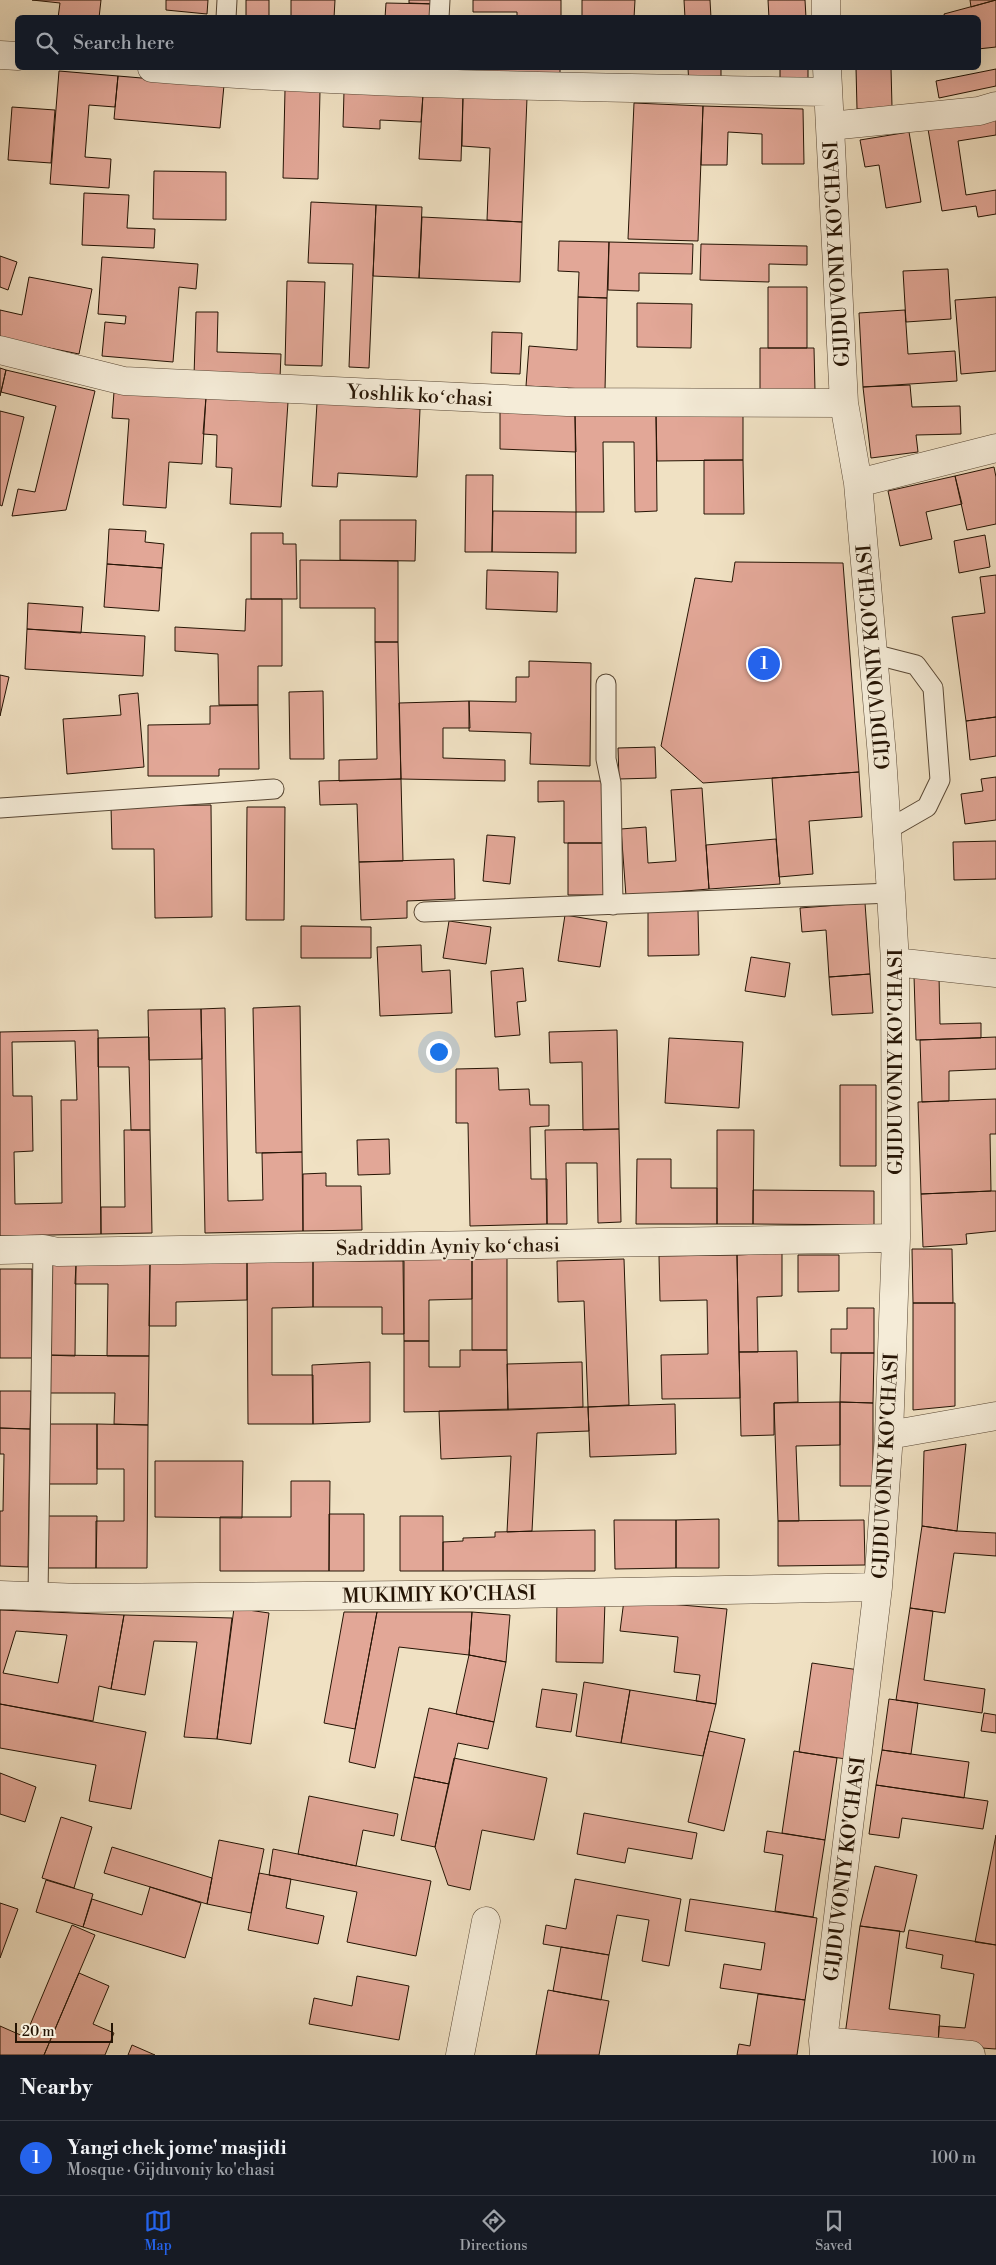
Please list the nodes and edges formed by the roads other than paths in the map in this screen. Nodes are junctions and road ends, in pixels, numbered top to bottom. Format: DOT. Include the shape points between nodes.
graph roads {
  1 [pos="227,0"];
  2 [pos="440,0"];
  3 [pos="826,0"];
  4 [pos="226,15"];
  5 [pos="439,15"];
  6 [pos="826,15"];
  7 [pos="0,55"];
  8 [pos="15,56"];
  9 [pos="222,70"];
  10 [pos="437,76"];
  11 [pos="827,80"];
  12 [pos="996,106"];
  13 [pos="830,126"];
  14 [pos="0,350"];
  15 [pos="844,403"];
  16 [pos="996,448"];
  17 [pos="858,483"];
  18 [pos="873,654"];
  19 [pos="606,684"];
  20 [pos="274,789"];
  21 [pos="0,808"];
  22 [pos="887,830"];
  23 [pos="891,893"];
  24 [pos="613,905"];
  25 [pos="424,912"];
  26 [pos="895,962"];
  27 [pos="996,973"];
  28 [pos="896,1238"];
  29 [pos="43,1249"];
  30 [pos="0,1250"];
  31 [pos="996,1416"];
  32 [pos="889,1435"];
  33 [pos="878,1587"];
  34 [pos="0,1595"];
  35 [pos="38,1596"];
  36 [pos="486,1921"];
  37 [pos="823,2048"];
  38 [pos="460,2055"];
  39 [pos="971,2055"];
  1 -- 4 [label="lane"];
  2 -- 5 [label="lane"];
  3 -- 6 [label="street"];
  7 -- 8 [label="street"];
  9 -- 10 [label="street"];
  10 -- 11 [label="street"];
  11 -- 13 [label="street, GIJDUVONIY KO'CHASI"];
  12 -- 13 [label="street" via="979,111"];
  13 -- 15 [label="street, GIJDUVONIY KO'CHASI"];
  14 -- 15 [label="street, Yoshlik koʻchasi" via="124,381 567,402"];
  15 -- 17 [label="street, GIJDUVONIY KO'CHASI"];
  16 -- 17 [label="street"];
  17 -- 18 [label="street, GIJDUVONIY KO'CHASI"];
  18 -- 22 [label="street, GIJDUVONIY KO'CHASI"];
  18 -- 22 [label="lane" via="916,665 933,688 940,780 928,807"];
  19 -- 24 [label="lane" via="606,759 612,783"];
  20 -- 21 [label="lane"];
  22 -- 23 [label="street, GIJDUVONIY KO'CHASI"];
  23 -- 24 [label="lane"];
  23 -- 26 [label="street, GIJDUVONIY KO'CHASI"];
  24 -- 25 [label="lane"];
  26 -- 27 [label="street"];
  26 -- 28 [label="street, GIJDUVONIY KO'CHASI"];
  28 -- 29 [label="street, Sadriddin Ayniy koʻchasi" via="68,1252"];
  28 -- 32 [label="street, GIJDUVONIY KO'CHASI"];
  29 -- 30 [label="street, Sadriddin Ayniy koʻchasi"];
  29 -- 35 [label="lane"];
  31 -- 32 [label="street"];
  32 -- 33 [label="street, GIJDUVONIY KO'CHASI"];
  33 -- 35 [label="street, MUKIMIY KO'CHASI" via="516,1594"];
  33 -- 37 [label="street, GIJDUVONIY KO'CHASI"];
  34 -- 35 [label="street, MUKIMIY KO'CHASI"];
  36 -- 38 [label="street"];
  37 -- 39 [label="street"];
}
